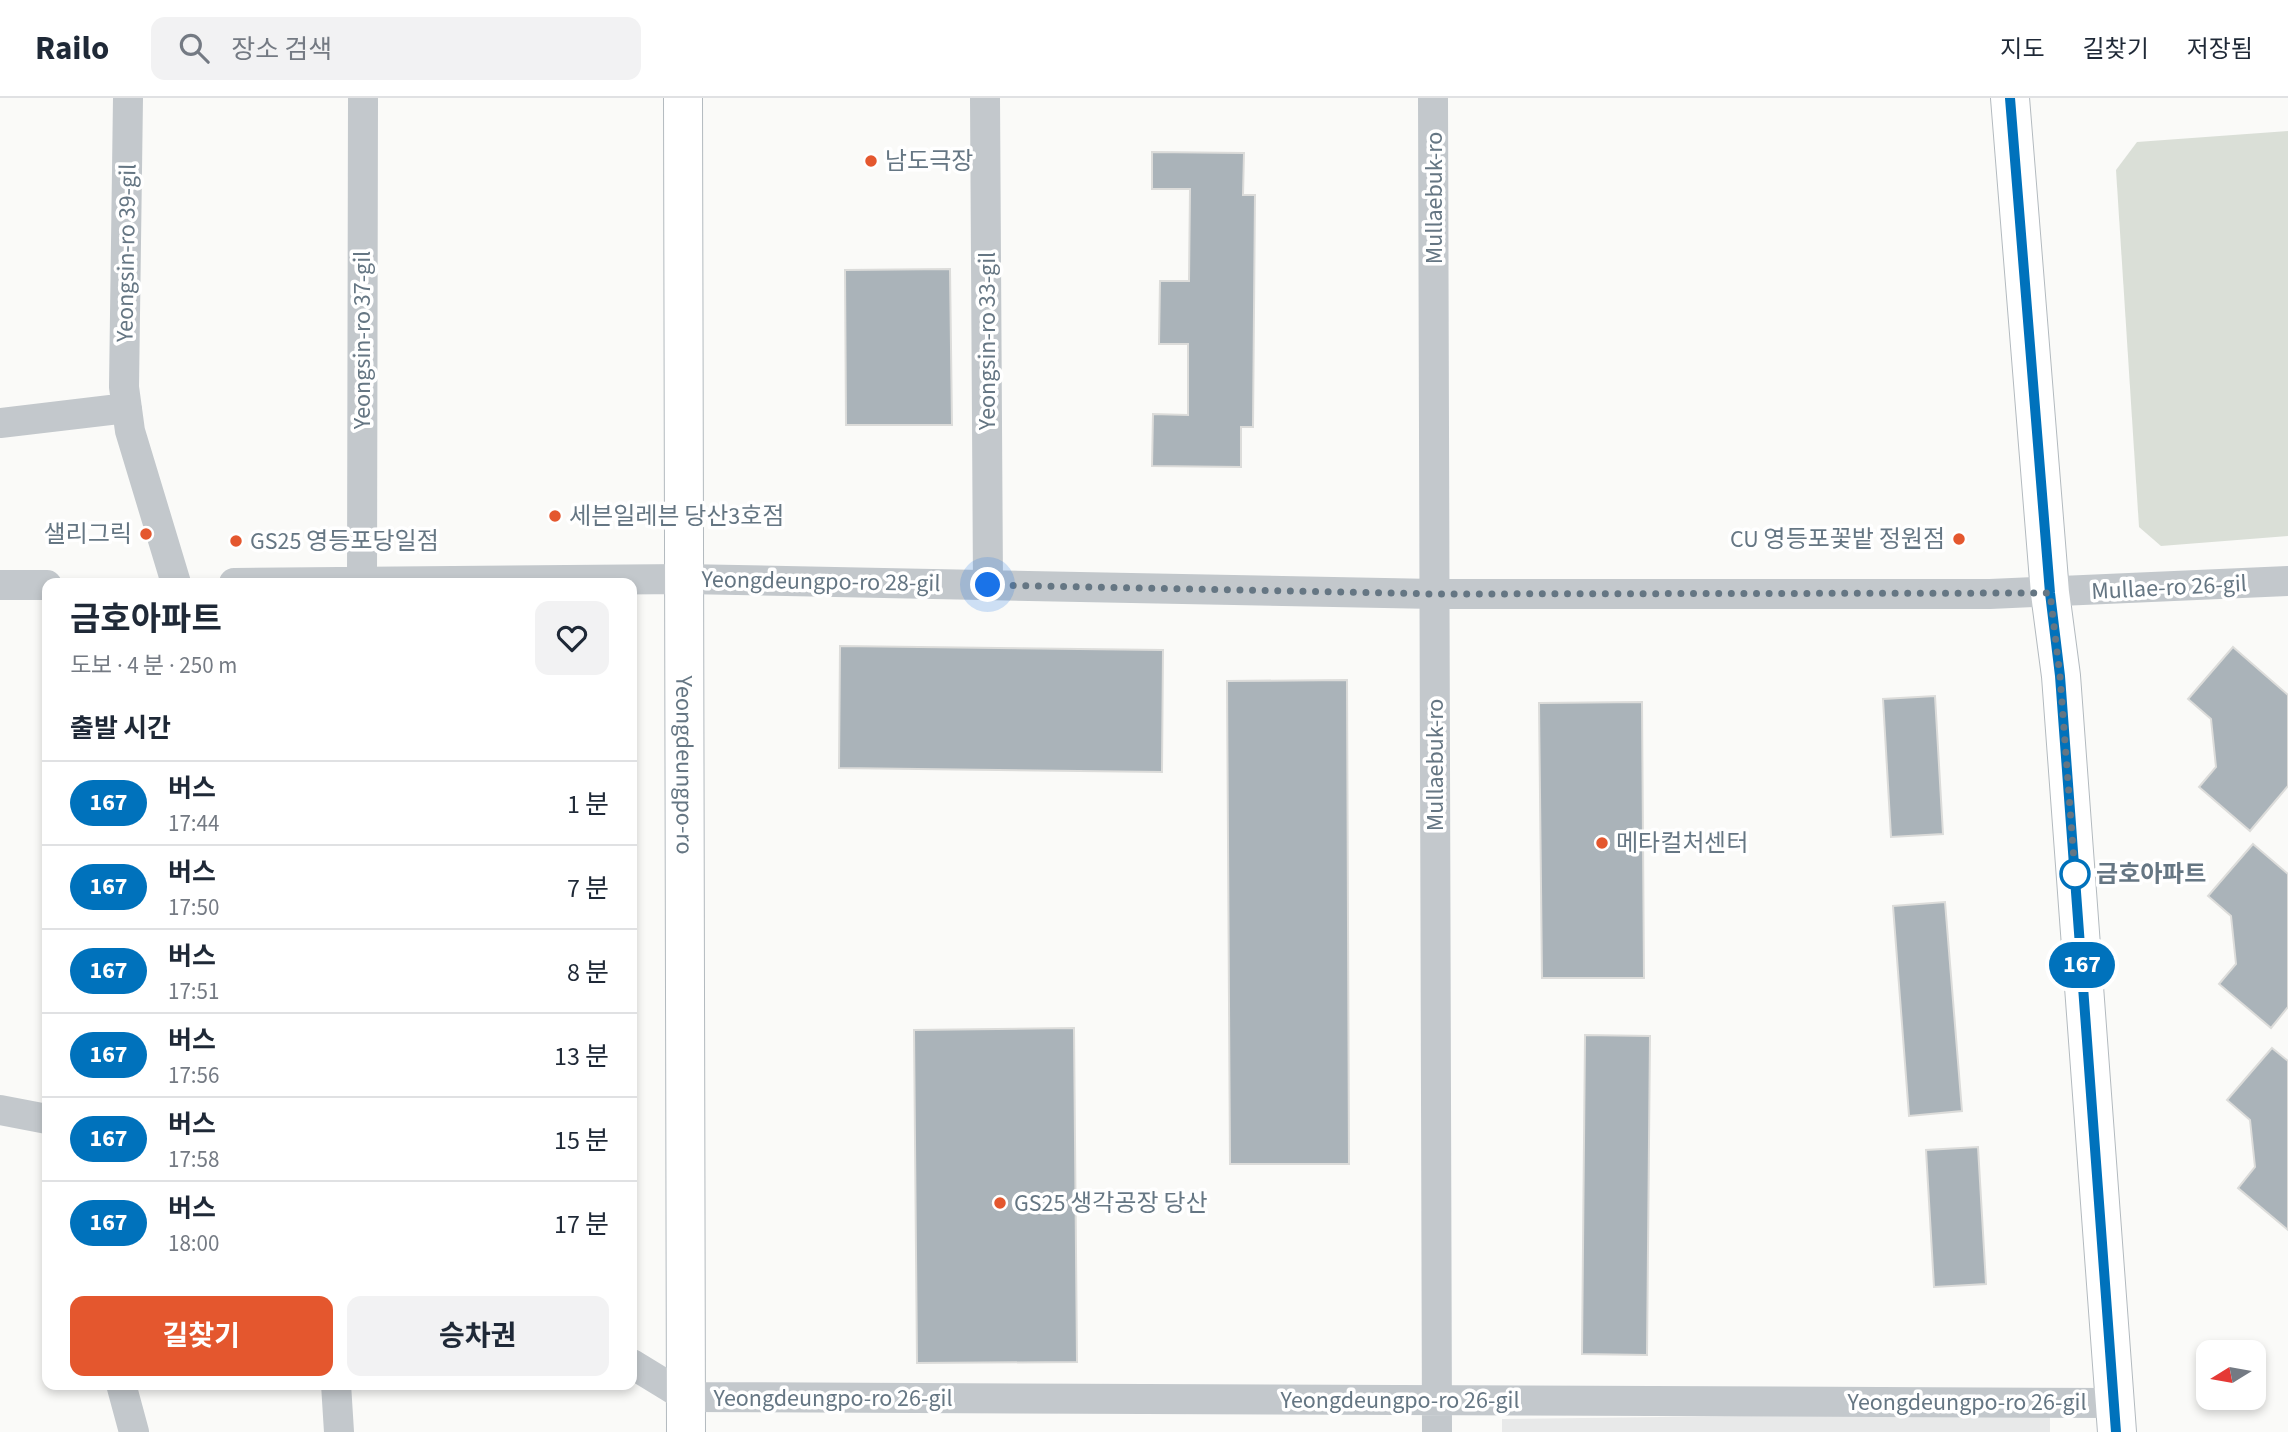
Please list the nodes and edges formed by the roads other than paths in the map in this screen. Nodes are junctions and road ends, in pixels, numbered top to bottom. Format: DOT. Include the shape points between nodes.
graph roads {
  1 [pos="128,98"];
  2 [pos="363,98"];
  3 [pos="683,98"];
  4 [pos="985,98"];
  5 [pos="1433,98"];
  6 [pos="2010,98"];
  7 [pos="127,408"];
  8 [pos="0,423"];
  9 [pos="174,578"];
  10 [pos="362,578"];
  11 [pos="637,579"];
  12 [pos="684,579"];
  13 [pos="2288,581"];
  14 [pos="0,585"];
  15 [pos="42,585"];
  16 [pos="988,585"];
  17 [pos="2050,593"];
  18 [pos="1435,594"];
  19 [pos="0,1110"];
  20 [pos="42,1118"];
  21 [pos="637,1369"];
  22 [pos="123,1390"];
  23 [pos="336,1390"];
  24 [pos="1437,1400"];
  25 [pos="686,1415"];
  26 [pos="2115,1418"];
  27 [pos="134,1432"];
  28 [pos="339,1432"];
  29 [pos="1437,1432"];
  1 -- 7 [label="street, Yeongsin-ro 39-gil"];
  2 -- 10 [label="street, Yeongsin-ro 37-gil"];
  3 -- 12 [label="street, Yeongdeungpo-ro"];
  4 -- 16 [label="street, Yeongsin-ro 33-gil"];
  5 -- 18 [label="street, Mullaebuk-ro"];
  6 -- 17 [label="street"];
  7 -- 8 [label="street"];
  7 -- 9 [label="street, Yeongsin-ro 39-gil"];
  11 -- 12 [label="street, Yeongdeungpo-ro 28-gil"];
  12 -- 16 [label="street, Yeongdeungpo-ro 28-gil"];
  12 -- 25 [label="street, Yeongdeungpo-ro"];
  13 -- 17 [label="street, Mullae-ro 26-gil"];
  14 -- 15 [label="street"];
  16 -- 18 [label="street, Yeongdeungpo-ro 28-gil"];
  17 -- 18 [label="street, Yeongdeungpo-ro 28-gil"];
  17 -- 26 [label="street"];
  18 -- 24 [label="street, Mullaebuk-ro"];
  19 -- 20 [label="street"];
  21 -- 25 [label="street"];
  22 -- 27 [label="street"];
  23 -- 28 [label="street"];
  24 -- 25 [label="street, Yeongdeungpo-ro 26-gil"];
  24 -- 26 [label="street, Yeongdeungpo-ro 26-gil"];
  24 -- 29 [label="street, Mullaebuk-ro"];
}
